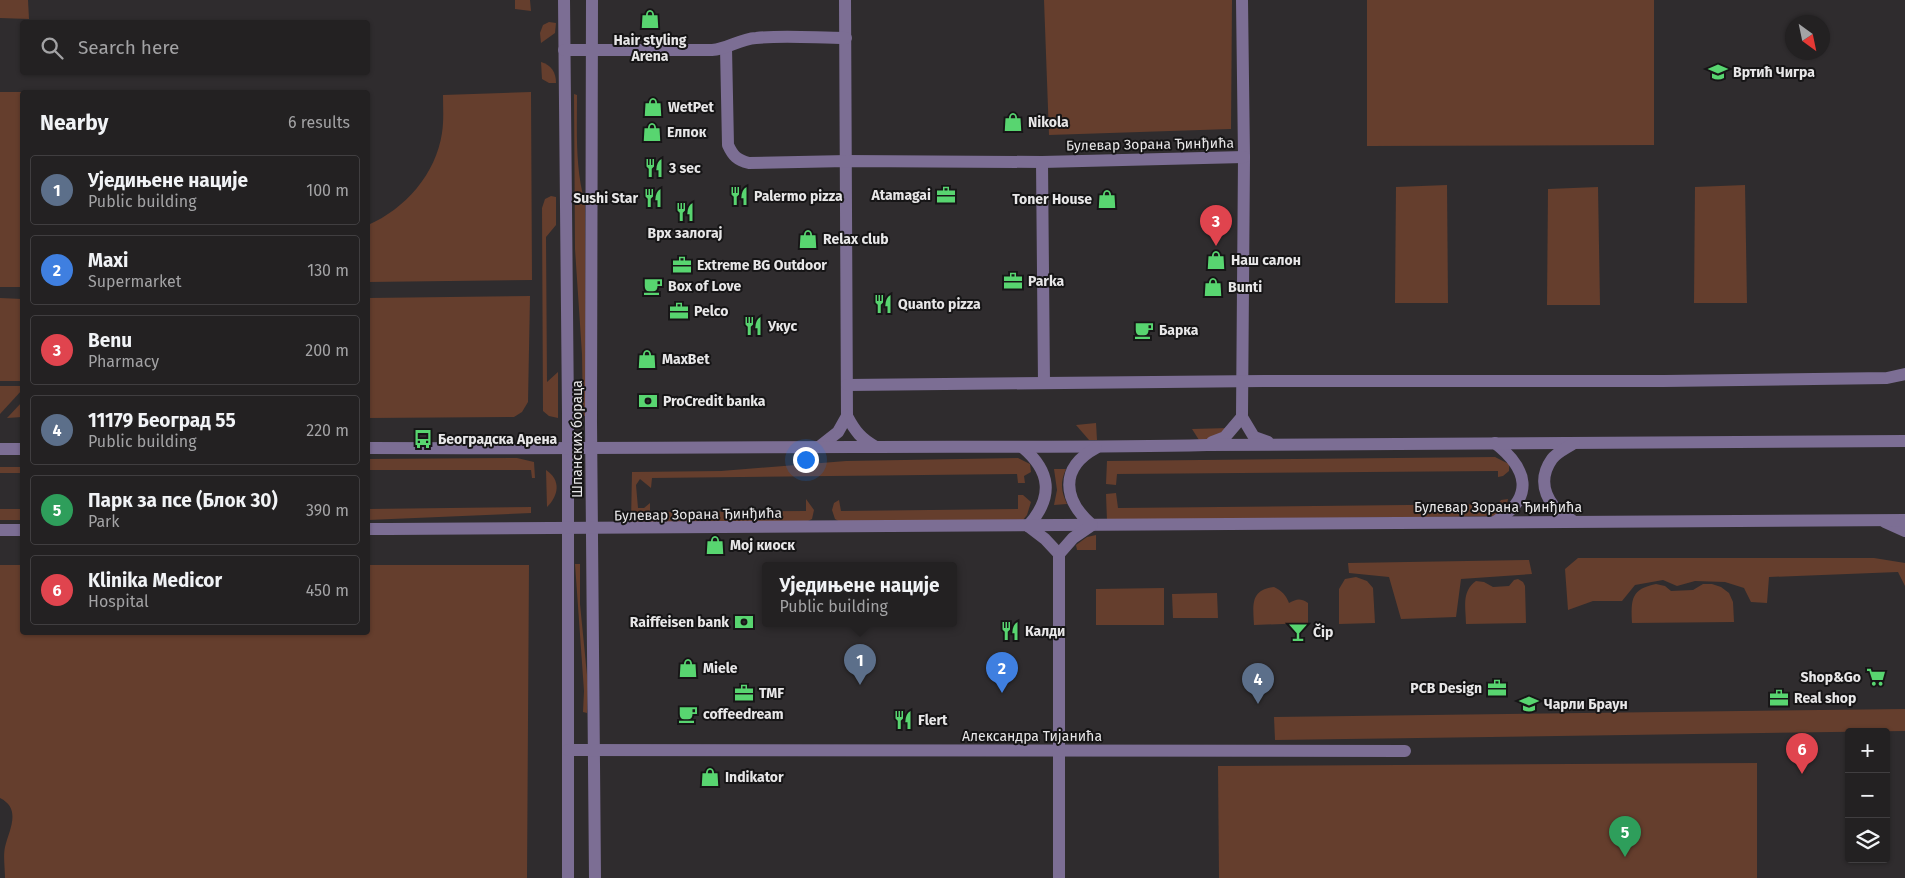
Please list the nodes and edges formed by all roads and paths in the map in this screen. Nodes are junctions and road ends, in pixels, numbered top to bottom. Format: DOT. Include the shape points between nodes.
graph roads {
  1 [pos="564,0"];
  2 [pos="592,0"];
  3 [pos="845,0"];
  4 [pos="1242,0"];
  5 [pos="846,38"];
  6 [pos="726,48"];
  7 [pos="564,50"];
  8 [pos="593,50"];
  9 [pos="1244,157"];
  10 [pos="847,161"];
  11 [pos="1042,162"];
  12 [pos="1905,374"];
  13 [pos="1242,382"];
  14 [pos="1044,383"];
  15 [pos="847,385"];
  16 [pos="847,416"];
  17 [pos="1242,417"];
  18 [pos="1905,432"];
  19 [pos="1874,441"];
  20 [pos="1905,441"];
  21 [pos="1495,443"];
  22 [pos="1574,443"];
  23 [pos="1207,445"];
  24 [pos="1274,445"];
  25 [pos="819,447"];
  26 [pos="876,447"];
  27 [pos="1022,447"];
  28 [pos="1098,447"];
  29 [pos="370,448"];
  30 [pos="0,449"];
  31 [pos="20,449"];
  32 [pos="568,449"];
  33 [pos="592,449"];
  34 [pos="1881,520"];
  35 [pos="1905,520"];
  36 [pos="1573,521"];
  37 [pos="1496,522"];
  38 [pos="1092,525"];
  39 [pos="1028,526"];
  40 [pos="370,529"];
  41 [pos="567,529"];
  42 [pos="0,530"];
  43 [pos="20,530"];
  44 [pos="592,530"];
  45 [pos="1905,531"];
  46 [pos="1058,554"];
  47 [pos="568,750"];
  48 [pos="594,750"];
  49 [pos="1058,750"];
  50 [pos="1405,751"];
  51 [pos="568,878"];
  52 [pos="595,878"];
  53 [pos="1059,878"];
  1 -- 7 [label="street, Шпанских бораца"];
  2 -- 8 [label="street, Шпанских бораца"];
  3 -- 5 [label="street"];
  4 -- 9 [label="street"];
  5 -- 6 [label="street" via="758,38 739,40"];
  5 -- 10 [label="street"];
  6 -- 8 [label="street" via="693,51"];
  6 -- 10 [label="street, Булевар Зорана Ђинђића" via="728,145 738,160 748,164"];
  7 -- 8 [label="street"];
  7 -- 32 [label="street, Шпанских бораца"];
  8 -- 33 [label="street, Шпанских бораца"];
  9 -- 11 [label="street, Булевар Зорана Ђинђића"];
  9 -- 13 [label="street, Булевар Зорана Ђинђића"];
  10 -- 11 [label="street, Булевар Зорана Ђинђића"];
  10 -- 15 [label="street"];
  11 -- 14 [label="street"];
  12 -- 13 [label="street" via="1887,378 1664,381"];
  13 -- 14 [label="street"];
  13 -- 17 [label="street, Булевар Зорана Ђинђића"];
  14 -- 15 [label="street"];
  15 -- 16 [label="street"];
  16 -- 25 [label="street" via="838,432"];
  16 -- 26 [label="street" via="856,432"];
  17 -- 23 [label="street" via="1225,437"];
  17 -- 24 [label="street" via="1254,436"];
  18 -- 19 [label="street"];
  19 -- 20 [label="street"];
  19 -- 22 [label="street"];
  21 -- 22 [label="street"];
  21 -- 24 [label="street"];
  21 -- 37 [label="street" via="1515,460 1522,488 1518,503"];
  22 -- 36 [label="street" via="1552,458 1543,483 1550,502 1560,514"];
  23 -- 24 [label="street"];
  23 -- 28 [label="street"];
  25 -- 26 [label="street"];
  25 -- 33 [label="street"];
  26 -- 27 [label="street"];
  27 -- 28 [label="street"];
  27 -- 39 [label="street" via="1037,462 1046,479 1042,506"];
  28 -- 38 [label="street" via="1082,455 1069,482 1073,505"];
  29 -- 32 [label="street"];
  30 -- 31 [label="street"];
  32 -- 33 [label="street"];
  32 -- 41 [label="street, Шпанских бораца"];
  33 -- 44 [label="street, Шпанских бораца"];
  34 -- 35 [label="street, Булевар Зорана Ђинђића"];
  34 -- 36 [label="street, Булевар Зорана Ђинђића"];
  34 -- 45 [label="street"];
  36 -- 37 [label="street, Булевар Зорана Ђинђића"];
  37 -- 38 [label="street, Булевар Зорана Ђинђића"];
  38 -- 39 [label="street, Булевар Зорана Ђинђића"];
  38 -- 46 [label="street"];
  39 -- 44 [label="street, Булевар Зорана Ђинђића"];
  39 -- 46 [label="street" via="1046,539"];
  40 -- 41 [label="street, Булевар Зорана Ђинђића"];
  41 -- 44 [label="street, Булевар Зорана Ђинђића"];
  41 -- 47 [label="street, Шпанских бораца"];
  42 -- 43 [label="street"];
  44 -- 48 [label="street, Шпанских бораца"];
  46 -- 49 [label="street"];
  47 -- 48 [label="street, Александра Тијанића"];
  47 -- 51 [label="street, Шпанских бораца"];
  48 -- 49 [label="street, Александра Тијанића"];
  48 -- 52 [label="street, Шпанских бораца"];
  49 -- 50 [label="street, Александра Тијанића"];
  49 -- 53 [label="street"];
}
